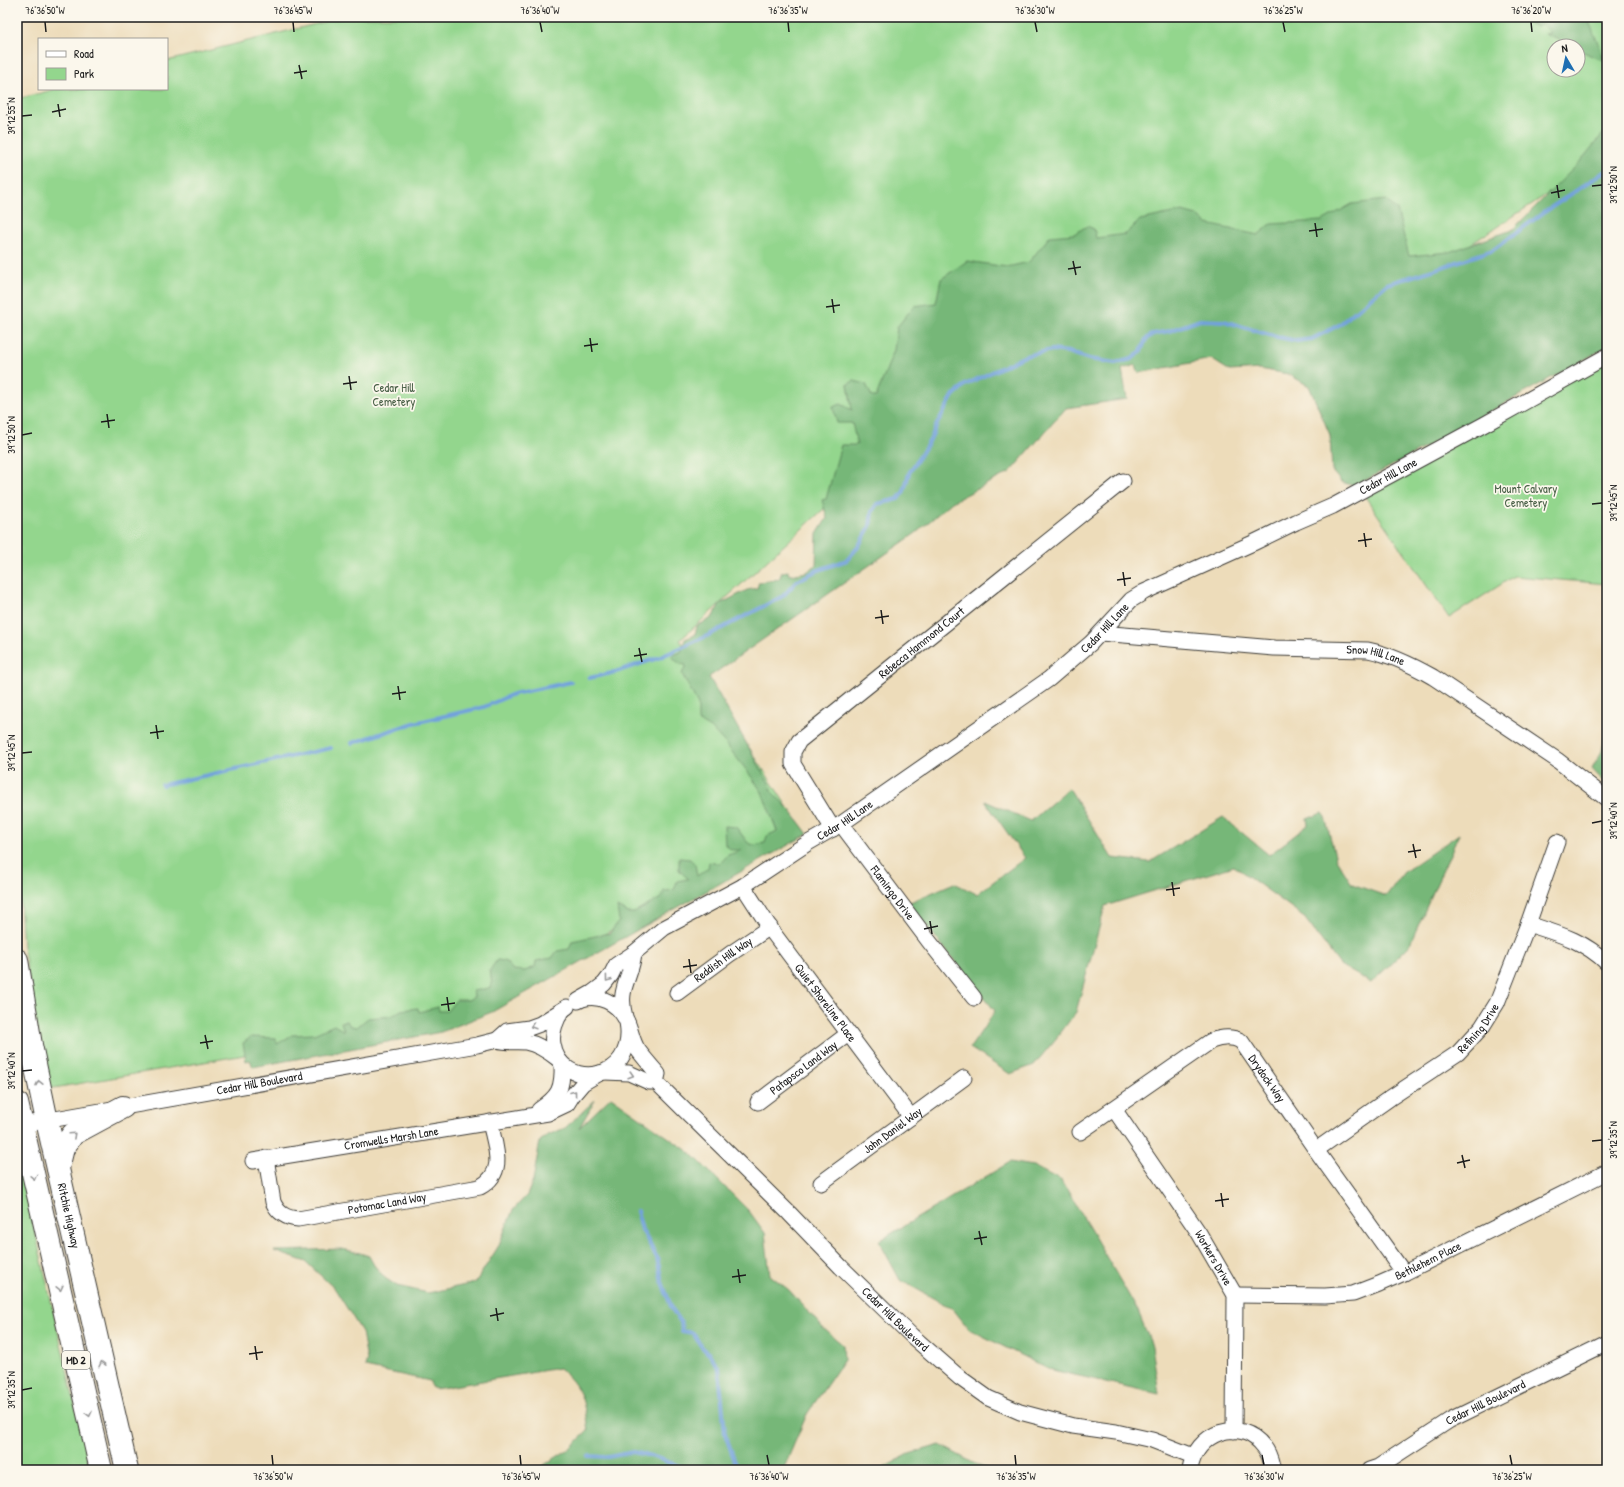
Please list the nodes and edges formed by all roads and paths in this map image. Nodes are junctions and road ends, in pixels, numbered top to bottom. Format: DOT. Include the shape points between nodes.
graph roads {
  1 [pos="1607,356"];
  2 [pos="1123,481"];
  3 [pos="1101,633"];
  4 [pos="1607,799"];
  5 [pos="837,827"];
  6 [pos="1557,842"];
  7 [pos="743,886"];
  8 [pos="1528,924"];
  9 [pos="770,928"];
  10 [pos="634,953"];
  11 [pos="17,960"];
  12 [pos="1607,963"];
  13 [pos="677,993"];
  14 [pos="974,998"];
  15 [pos="572,1004"];
  16 [pos="626,1020"];
  17 [pos="848,1034"];
  18 [pos="497,1040"];
  19 [pos="560,1062"];
  20 [pos="603,1072"];
  21 [pos="964,1078"];
  22 [pos="656,1082"];
  23 [pos="758,1102"];
  24 [pos="17,1103"];
  25 [pos="123,1107"];
  26 [pos="1114,1109"];
  27 [pos="530,1116"];
  28 [pos="911,1117"];
  29 [pos="47,1121"];
  30 [pos="490,1122"];
  31 [pos="21,1125"];
  32 [pos="1080,1132"];
  33 [pos="1316,1150"];
  34 [pos="259,1159"];
  35 [pos="58,1170"];
  36 [pos="1607,1172"];
  37 [pos="821,1183"];
  38 [pos="1404,1272"];
  39 [pos="1235,1295"];
  40 [pos="1607,1344"];
  41 [pos="1234,1431"];
  42 [pos="1192,1463"];
  43 [pos="102,1470"];
  44 [pos="127,1470"];
  45 [pos="1273,1470"];
  46 [pos="1369,1470"];
  1 -- 3 [label="street, Cedar Hill Lane" via="1333,506 1144,592 1130,600"];
  2 -- 5 [label="street, Rebecca Hammond Court" via="799,741 793,752 793,764"];
  3 -- 4 [label="street, Snow Hill Lane" via="1267,647 1368,650 1384,653 1433,677 1556,760"];
  3 -- 5 [label="street, Cedar Hill Lane" via="1049,679"];
  5 -- 7 [label="street, Cedar Hill Lane"];
  5 -- 14 [label="street, Flamingo Drive"];
  6 -- 8 [label="street, Refining Drive"];
  7 -- 9 [label="street, Quiet Shoreline Place"];
  7 -- 10 [label="street, Cedar Hill Lane" via="664,928"];
  8 -- 12 [label="street" via="1583,944"];
  8 -- 33 [label="street, Refining Drive" via="1498,1004 1482,1027 1458,1053"];
  9 -- 13 [label="street, Reddish Hill Way"];
  9 -- 17 [label="street, Quiet Shoreline Place"];
  10 -- 15 [label="street, Cedar Hill Lane, one-way" via="616,965 604,984"];
  10 -- 16 [label="street" via="623,991 622,1005"];
  29 -- 11 [label="main road, Ritchie Highway / MD 2, one-way"];
  15 -- 16 [label="street, Cedar Hill Boulevard" via="585,998 602,999 617,1008"];
  15 -- 18 [label="street, Cedar Hill Boulevard, one-way" via="540,1024 507,1031"];
  15 -- 19 [label="street" via="557,1018 553,1031 554,1050"];
  16 -- 20 [label="street" via="629,1035 627,1048 618,1063"];
  16 -- 22 [label="street, Cedar Hill Boulevard" via="638,1049 658,1074"];
  17 -- 23 [label="street, Patapsco Land Way"];
  17 -- 28 [label="street, Quiet Shoreline Place"];
  18 -- 19 [label="street, Cedar Hill Boulevard" via="534,1044 549,1051"];
  18 -- 25 [label="street, Cedar Hill Boulevard"];
  19 -- 20 [label="street, Cedar Hill Boulevard" via="573,1072 590,1075"];
  19 -- 27 [label="street, Cromwells Marsh Lane" via="561,1082 557,1097"];
  20 -- 22 [label="street, Cedar Hill Boulevard, one-way" via="629,1073 649,1082"];
  27 -- 20 [label="street, Cromwells Marsh Lane, one-way" via="548,1113 567,1104 583,1083"];
  21 -- 28 [label="street, John Daniel Way"];
  22 -- 42 [label="street, Cedar Hill Boulevard" via="912,1336 982,1394 1020,1412 1073,1426 1152,1440"];
  24 -- 31 [label="main road, Ritchie Highway / MD 2"];
  25 -- 29 [label="street, Cedar Hill Boulevard"];
  35 -- 25 [label="main road, one-way" via="63,1148 73,1134"];
  26 -- 32 [label="street, Drydock Way"];
  26 -- 33 [label="street, Drydock Way" via="1211,1041 1220,1037 1233,1037 1241,1041"];
  26 -- 39 [label="street, Workers Drive" via="1199,1233"];
  27 -- 30 [label="street, Cromwells Marsh Lane"];
  28 -- 37 [label="street, John Daniel Way"];
  29 -- 31 [label="street, Cedar Hill Boulevard"];
  29 -- 35 [label="main road, Ritchie Highway / MD 2"];
  30 -- 34 [label="street, Cromwells Marsh Lane"];
  30 -- 34 [label="street, Potomac Land Way" via="498,1164 495,1174 480,1187 298,1219 285,1217 275,1208"];
  31 -- 43 [label="main road, Ritchie Highway / MD 2, one-way"];
  33 -- 38 [label="street, Drydock Way"];
  44 -- 35 [label="main road, Ritchie Highway / MD 2, one-way"];
  36 -- 38 [label="street, Bethlehem Place"];
  38 -- 39 [label="street, Bethlehem Place" via="1353,1294"];
  39 -- 41 [label="street, Workers Drive"];
  40 -- 46 [label="street, Cedar Hill Boulevard" via="1450,1420 1378,1467"];
  41 -- 42 [label="street" via="1217,1433 1206,1440 1197,1449"];
  41 -- 45 [label="street" via="1254,1438 1264,1446"];
}
